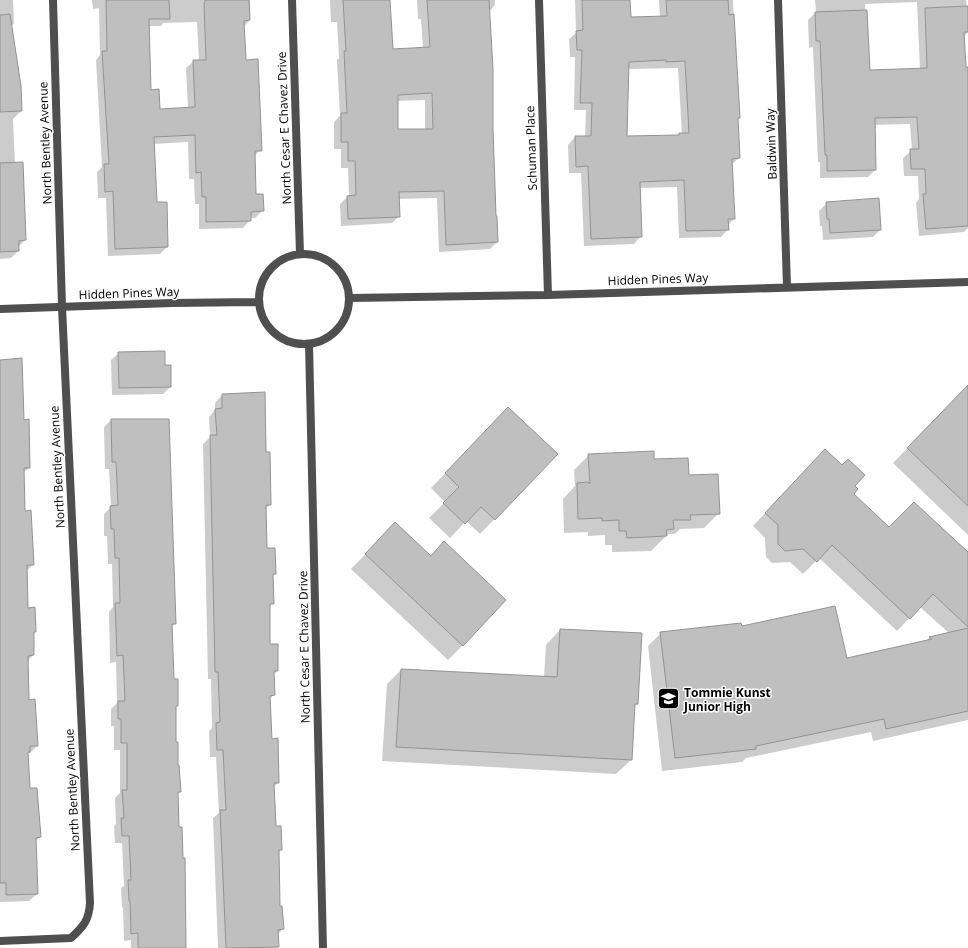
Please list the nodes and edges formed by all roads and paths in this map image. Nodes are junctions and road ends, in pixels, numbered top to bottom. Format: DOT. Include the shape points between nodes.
graph roads {
  1 [pos="53,0"];
  2 [pos="292,0"];
  3 [pos="538,0"];
  4 [pos="778,0"];
  5 [pos="300,254"];
  6 [pos="968,282"];
  7 [pos="787,287"];
  8 [pos="548,295"];
  9 [pos="350,298"];
  10 [pos="259,302"];
  11 [pos="62,307"];
  12 [pos="0,309"];
  13 [pos="309,344"];
  14 [pos="0,941"];
  15 [pos="324,948"];
  1 -- 11 [label="street, North Bentley Avenue"];
  2 -- 5 [label="street, North Cesar E Chavez Drive"];
  3 -- 8 [label="street, Schuman Place"];
  4 -- 7 [label="street, Baldwin Way"];
  5 -- 9 [label="street" via="315,255 334,266 347,284"];
  5 -- 10 [label="street" via="275,265 265,275 260,288"];
  6 -- 7 [label="street, Hidden Pines Way"];
  7 -- 8 [label="street, Hidden Pines Way"];
  8 -- 9 [label="street, Hidden Pines Way"];
  9 -- 13 [label="street" via="348,311 334,334 322,341"];
  10 -- 11 [label="street, Hidden Pines Way"];
  10 -- 13 [label="street" via="266,325 275,334 285,341"];
  11 -- 12 [label="street, Hidden Pines Way"];
  11 -- 14 [label="street, North Bentley Avenue" via="89,915 80,930 71,938"];
  13 -- 15 [label="street, North Cesar E Chavez Drive"];
}
